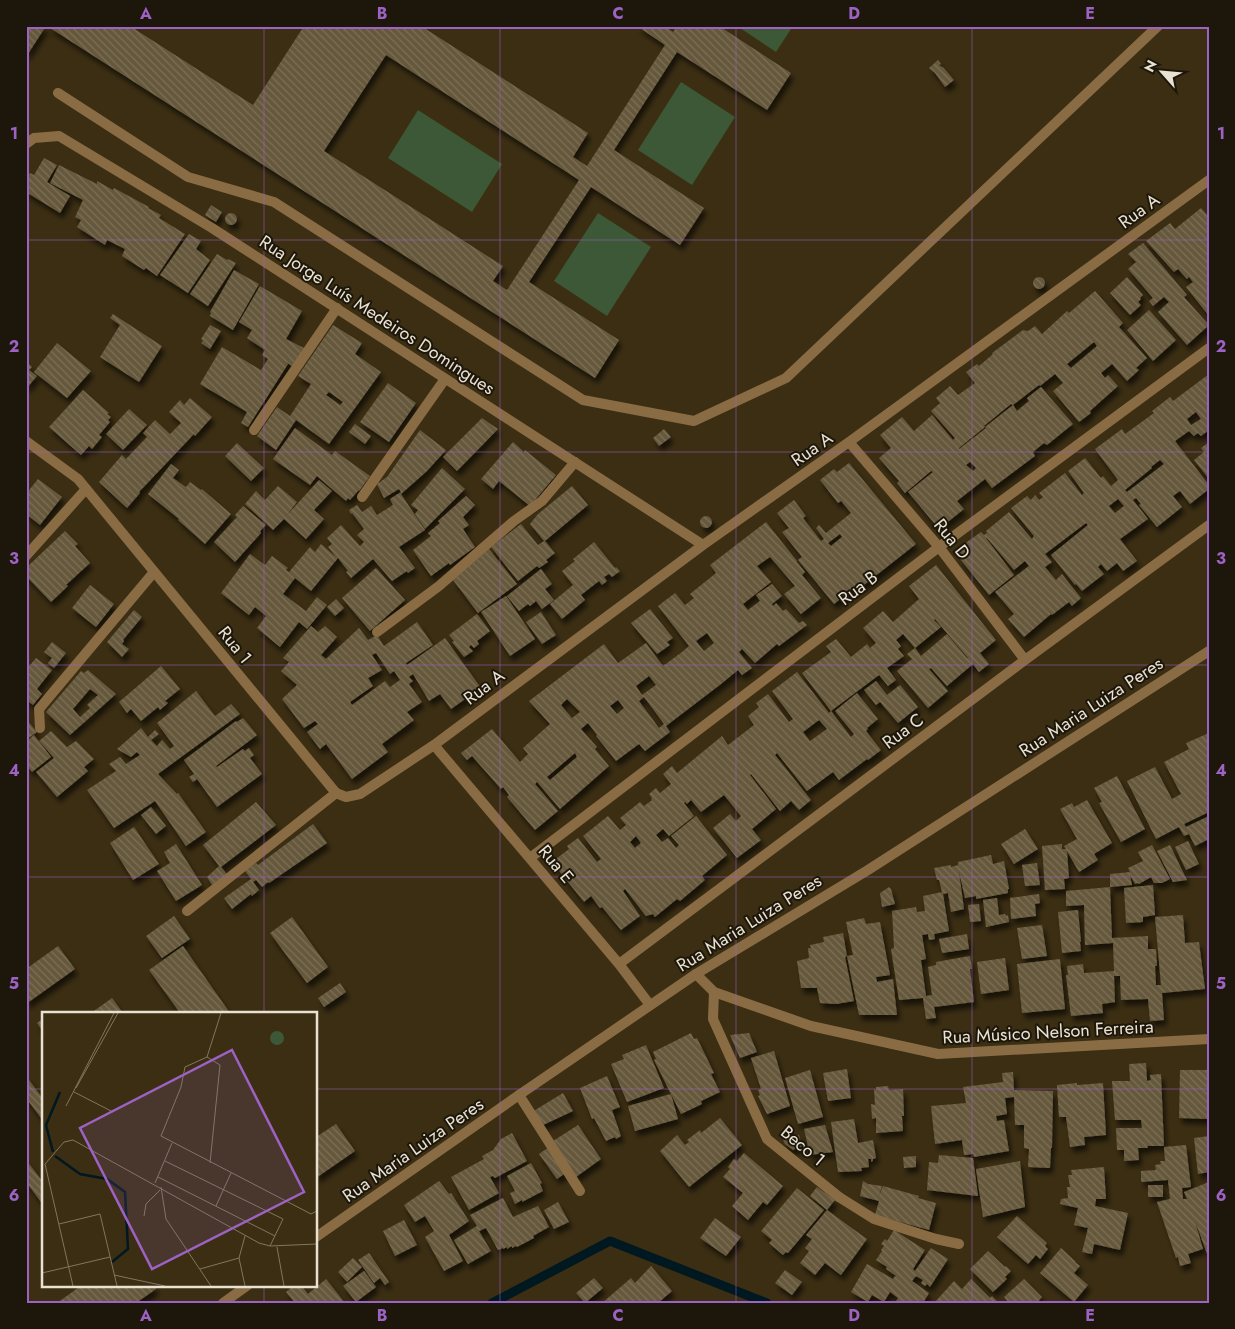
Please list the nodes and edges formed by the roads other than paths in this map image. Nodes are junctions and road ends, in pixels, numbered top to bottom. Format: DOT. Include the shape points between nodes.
graph roads {
  1 [pos="1158,26"];
  2 [pos="58,94"];
  3 [pos="26,144"];
  4 [pos="1209,180"];
  5 [pos="336,308"];
  6 [pos="1209,348"];
  7 [pos="445,379"];
  8 [pos="254,430"];
  9 [pos="26,442"];
  10 [pos="850,442"];
  11 [pos="575,462"];
  12 [pos="86,489"];
  13 [pos="362,497"];
  14 [pos="1209,525"];
  15 [pos="703,545"];
  16 [pos="939,547"];
  17 [pos="26,556"];
  18 [pos="154,572"];
  19 [pos="377,632"];
  20 [pos="1209,650"];
  21 [pos="1025,660"];
  22 [pos="40,728"];
  23 [pos="434,745"];
  24 [pos="336,793"];
  25 [pos="530,858"];
  26 [pos="187,911"];
  27 [pos="619,964"];
  28 [pos="696,974"];
  29 [pos="714,992"];
  30 [pos="650,1005"];
  31 [pos="1209,1039"];
  32 [pos="518,1095"];
  33 [pos="580,1190"];
  34 [pos="318,1236"];
  35 [pos="959,1244"];
  36 [pos="247,1286"];
  37 [pos="223,1303"];
  1 -- 2 [label="street" via="786,378 694,421 583,400 274,202 188,178"];
  3 -- 5 [label="street, Rua Jorge Luís Medeiros Domingues" via="34,138 59,136 212,228"];
  4 -- 10 [label="street, Rua A"];
  5 -- 7 [label="street, Rua Jorge Luís Medeiros Domingues"];
  5 -- 8 [label="street"];
  6 -- 16 [label="street, Rua B"];
  7 -- 11 [label="street, Rua Jorge Luís Medeiros Domingues"];
  7 -- 13 [label="street"];
  9 -- 12 [label="street, Rua 1" via="78,479"];
  10 -- 15 [label="street, Rua A"];
  10 -- 16 [label="street, Rua D"];
  11 -- 15 [label="street, Rua Jorge Luís Medeiros Domingues"];
  11 -- 19 [label="street" via="542,501 439,586"];
  12 -- 17 [label="street"];
  12 -- 18 [label="street, Rua 1"];
  14 -- 21 [label="street, Rua C"];
  15 -- 23 [label="street, Rua A"];
  16 -- 21 [label="street, Rua D"];
  16 -- 25 [label="street, Rua B"];
  18 -- 22 [label="street" via="39,709"];
  18 -- 24 [label="street, Rua 1"];
  20 -- 28 [label="street, Rua Maria Luiza Peres" via="876,864"];
  21 -- 27 [label="street, Rua C"];
  23 -- 24 [label="street" via="360,794 346,796"];
  23 -- 25 [label="street, Rua E"];
  24 -- 26 [label="street"];
  25 -- 27 [label="street, Rua E"];
  27 -- 30 [label="street, Rua E"];
  28 -- 29 [label="street, Rua Músico Nelson Ferreira"];
  28 -- 30 [label="street, Rua Maria Luiza Peres"];
  29 -- 31 [label="street, Rua Músico Nelson Ferreira" via="812,1026 938,1054"];
  29 -- 35 [label="street, Beco 1" via="713,1019 767,1139 839,1197 874,1218"];
  30 -- 32 [label="street, Rua Maria Luiza Peres"];
  32 -- 33 [label="street"];
  32 -- 34 [label="street, Rua Maria Luiza Peres"];
  36 -- 37 [label="street"];
}
